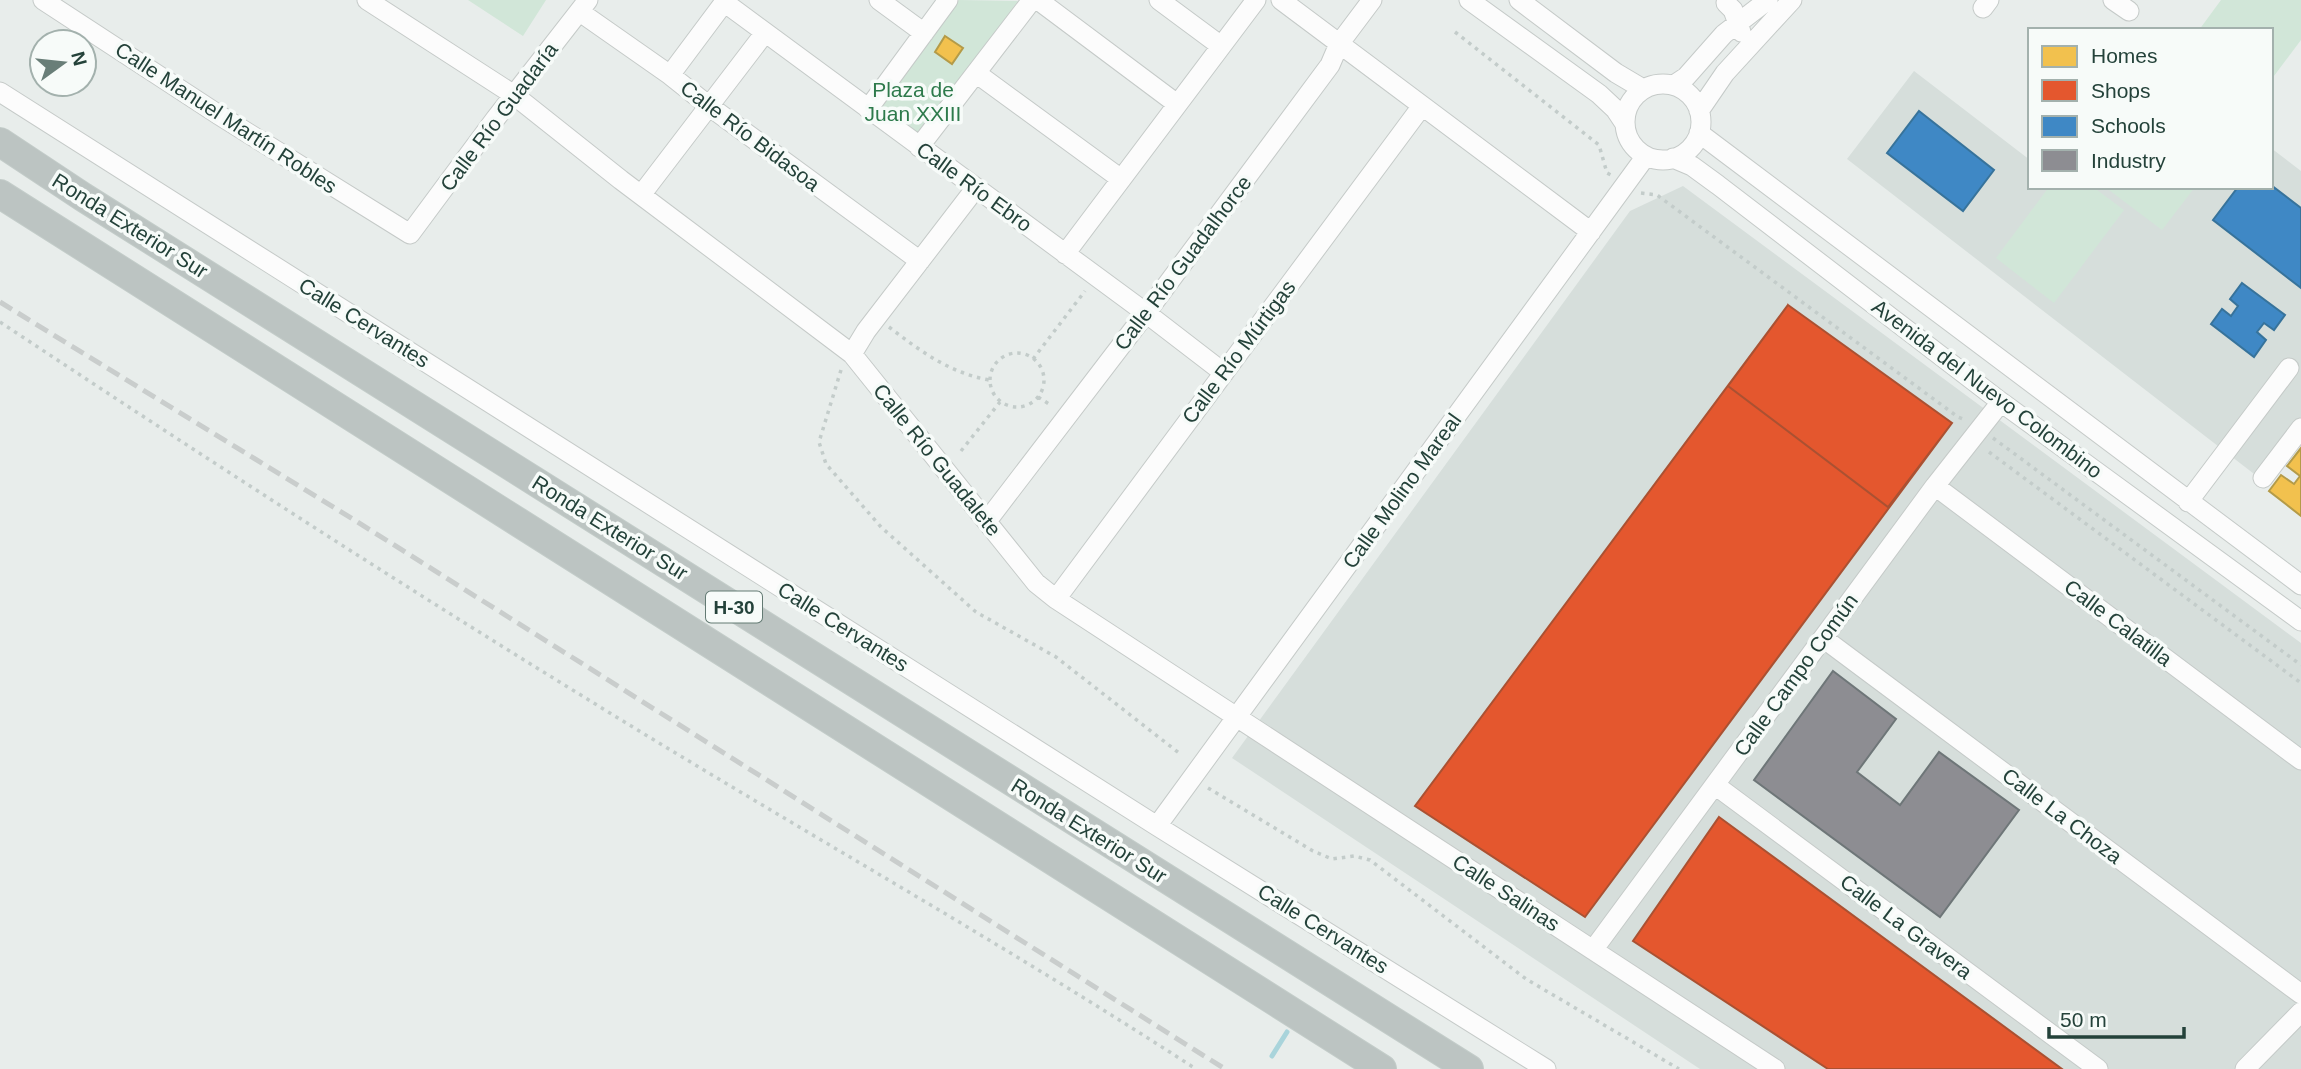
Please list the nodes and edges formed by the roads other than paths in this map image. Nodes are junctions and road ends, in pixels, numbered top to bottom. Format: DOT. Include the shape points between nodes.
graph roads {
  1 [pos="367,0"];
  2 [pos="879,0"];
  3 [pos="948,0"];
  4 [pos="1031,0"];
  5 [pos="1038,0"];
  6 [pos="1158,0"];
  7 [pos="1256,0"];
  8 [pos="1281,0"];
  9 [pos="1372,0"];
  10 [pos="1469,0"];
  11 [pos="1519,0"];
  12 [pos="1792,0"];
  13 [pos="725,1"];
  14 [pos="1766,1"];
  15 [pos="49,2"];
  16 [pos="584,6"];
  17 [pos="1738,23"];
  18 [pos="923,33"];
  19 [pos="764,34"];
  20 [pos="1339,44"];
  21 [pos="1221,47"];
  22 [pos="1746,50"];
  23 [pos="976,73"];
  24 [pos="670,75"];
  25 [pos="1674,85"];
  26 [pos="1643,89"];
  27 [pos="0,92"];
  28 [pos="514,95"];
  29 [pos="1177,104"];
  30 [pos="709,106"];
  31 [pos="1422,106"];
  32 [pos="868,109"];
  33 [pos="1699,111"];
  34 [pos="1625,124"];
  35 [pos="1699,134"];
  36 [pos="0,142"];
  37 [pos="919,147"];
  38 [pos="1646,156"];
  39 [pos="1673,158"];
  40 [pos="1121,179"];
  41 [pos="975,188"];
  42 [pos="0,194"];
  43 [pos="641,195"];
  44 [pos="1591,232"];
  45 [pos="410,234"];
  46 [pos="1065,254"];
  47 [pos="920,261"];
  48 [pos="1146,313"];
  49 [pos="847,360"];
  50 [pos="2289,368"];
  51 [pos="1224,373"];
  52 [pos="2001,402"];
  53 [pos="2301,428"];
  54 [pos="2263,478"];
  55 [pos="1935,486"];
  56 [pos="2189,502"];
  57 [pos="987,521"];
  58 [pos="2301,585"];
  59 [pos="1056,598"];
  60 [pos="2301,621"];
  61 [pos="1823,638"];
  62 [pos="1237,716"];
  63 [pos="2301,760"];
  64 [pos="1715,785"];
  65 [pos="1157,826"];
  66 [pos="1593,950"];
  67 [pos="2301,994"];
  68 [pos="2301,1012"];
  69 [pos="1382,1069"];
  70 [pos="1469,1069"];
  71 [pos="1546,1069"];
  72 [pos="1774,1069"];
  73 [pos="2098,1069"];
  74 [pos="2245,1069"];
  1 -- 28 [label="street, Calle Río Guadalete"];
  2 -- 18 [label="street"];
  3 -- 18 [label="street"];
  4 -- 23 [label="street"];
  5 -- 29 [label="street"];
  6 -- 21 [label="street"];
  7 -- 21 [label="street"];
  8 -- 20 [label="street"];
  9 -- 20 [label="street, Calle Río Guadalhorce"];
  10 -- 34 [label="street" via="1599,94"];
  11 -- 26 [label="street"];
  12 -- 22 [label="street"];
  13 -- 19 [label="street, Calle Río Ebro"];
  13 -- 24 [label="street"];
  14 -- 17 [label="street"];
  15 -- 45 [label="street, Calle Manuel Martín Robles"];
  16 -- 24 [label="street, Calle Río Bidasoa"];
  16 -- 28 [label="street, Calle Río Guadaría"];
  17 -- 22 [label="street"];
  17 -- 25 [label="street"];
  18 -- 32 [label="street"];
  19 -- 30 [label="street"];
  19 -- 32 [label="street, Calle Río Ebro"];
  20 -- 31 [label="street"];
  20 -- 48 [label="street, Calle Río Guadalhorce" via="1329,65"];
  21 -- 29 [label="street"];
  22 -- 33 [label="street"];
  23 -- 37 [label="street"];
  23 -- 40 [label="street"];
  24 -- 30 [label="street, Calle Río Bidasoa"];
  25 -- 26 [label="street"];
  25 -- 33 [label="street" via="1694,100"];
  26 -- 34 [label="street" via="1629,104"];
  27 -- 65 [label="street, Calle Cervantes"];
  28 -- 43 [label="street, Calle Río Guadalete"];
  28 -- 45 [label="street, Calle Río Guadaría"];
  29 -- 40 [label="street"];
  30 -- 43 [label="street"];
  30 -- 47 [label="street, Calle Río Bidasoa"];
  31 -- 44 [label="street"];
  31 -- 51 [label="street, Calle Río Múrtigas"];
  32 -- 37 [label="street, Calle Río Ebro"];
  33 -- 35 [label="street"];
  34 -- 38 [label="street" via="1631,143"];
  35 -- 39 [label="street" via="1684,153"];
  35 -- 56 [label="street, Avenida del Nuevo Colombino"];
  36 -- 70 [label="highway, Ronda Exterior Sur / H-30"];
  37 -- 41 [label="street, Calle Río Ebro"];
  38 -- 39 [label="street"];
  38 -- 44 [label="street, Calle Molino Mareal"];
  39 -- 52 [label="street, Avenida del Nuevo Colombino" via="1718,185"];
  40 -- 46 [label="street"];
  41 -- 46 [label="street, Calle Río Ebro"];
  41 -- 47 [label="street"];
  42 -- 69 [label="highway, Ronda Exterior Sur / H-30"];
  43 -- 49 [label="street, Calle Río Guadalete"];
  44 -- 62 [label="street, Calle Molino Mareal"];
  46 -- 48 [label="street, Calle Río Ebro"];
  47 -- 49 [label="street"];
  48 -- 51 [label="street, Calle Río Ebro"];
  48 -- 57 [label="street, Calle Río Guadalhorce"];
  49 -- 57 [label="street, Calle Río Guadalete"];
  50 -- 56 [label="street"];
  51 -- 59 [label="street, Calle Río Múrtigas"];
  52 -- 55 [label="street, Calle Campo Común"];
  52 -- 60 [label="street, Avenida del Nuevo Colombino"];
  53 -- 54 [label="street"];
  55 -- 61 [label="street, Calle Campo Común"];
  55 -- 63 [label="street, Calle Calatilla"];
  56 -- 58 [label="street, Avenida del Nuevo Colombino"];
  57 -- 59 [label="street, Calle Río Guadalete" via="1036,583"];
  59 -- 62 [label="street, Calle Río Guadalete"];
  61 -- 64 [label="street, Calle Campo Común"];
  61 -- 67 [label="street, Calle La Choza"];
  62 -- 65 [label="street, Calle Molino Mareal"];
  62 -- 66 [label="street, Calle Salinas"];
  64 -- 66 [label="street, Calle Campo Común"];
  64 -- 73 [label="street, Calle La Gravera"];
  65 -- 71 [label="street, Calle Cervantes"];
  66 -- 72 [label="street, Calle Salinas"];
  68 -- 74 [label="street"];
}
